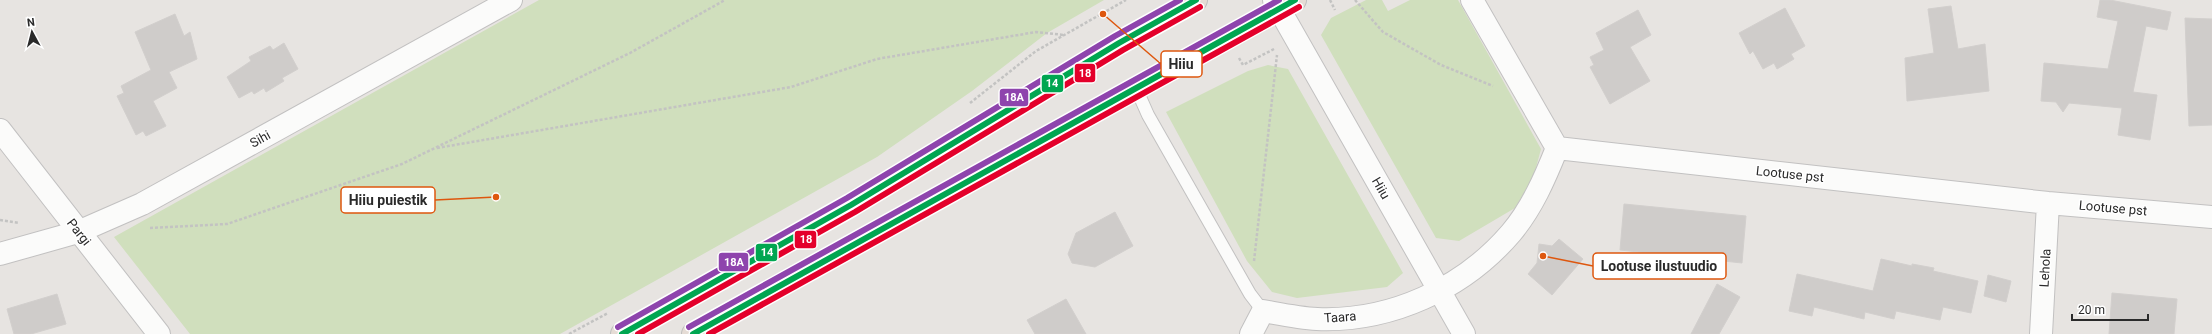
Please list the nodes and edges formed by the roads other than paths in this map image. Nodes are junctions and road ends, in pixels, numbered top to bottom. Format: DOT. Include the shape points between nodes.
graph roads {
  1 [pos="511,0"];
  2 [pos="1196,0"];
  3 [pos="1472,0"];
  4 [pos="1282,3"];
  5 [pos="1136,88"];
  6 [pos="0,130"];
  7 [pos="1557,148"];
  8 [pos="2048,203"];
  9 [pos="2212,217"];
  10 [pos="78,232"];
  11 [pos="0,254"];
  12 [pos="1440,291"];
  13 [pos="1256,303"];
  14 [pos="159,334"];
  15 [pos="622,334"];
  16 [pos="694,334"];
  17 [pos="1251,334"];
  18 [pos="1464,334"];
  19 [pos="2041,334"];
  1 -- 10 [label="street, Sihi" via="142,204"];
  2 -- 15 [label="highway" via="1119,43 851,205"];
  3 -- 7 [label="street"];
  4 -- 5 [label="highway"];
  4 -- 12 [label="street, Hiiu"];
  5 -- 13 [label="lane" via="1148,115"];
  5 -- 16 [label="highway"];
  6 -- 10 [label="street, Pargi"];
  7 -- 8 [label="street, Lootuse pst"];
  7 -- 12 [label="street" via="1543,184 1511,233 1478,265"];
  8 -- 9 [label="street, Lootuse pst"];
  8 -- 19 [label="street, Lehola"];
  10 -- 11 [label="street, Sihi"];
  10 -- 14 [label="street, Pargi"];
  12 -- 13 [label="street, Taara" via="1407,305 1372,315 1317,319"];
  12 -- 18 [label="street, Hiiu"];
  13 -- 17 [label="street"];
}
